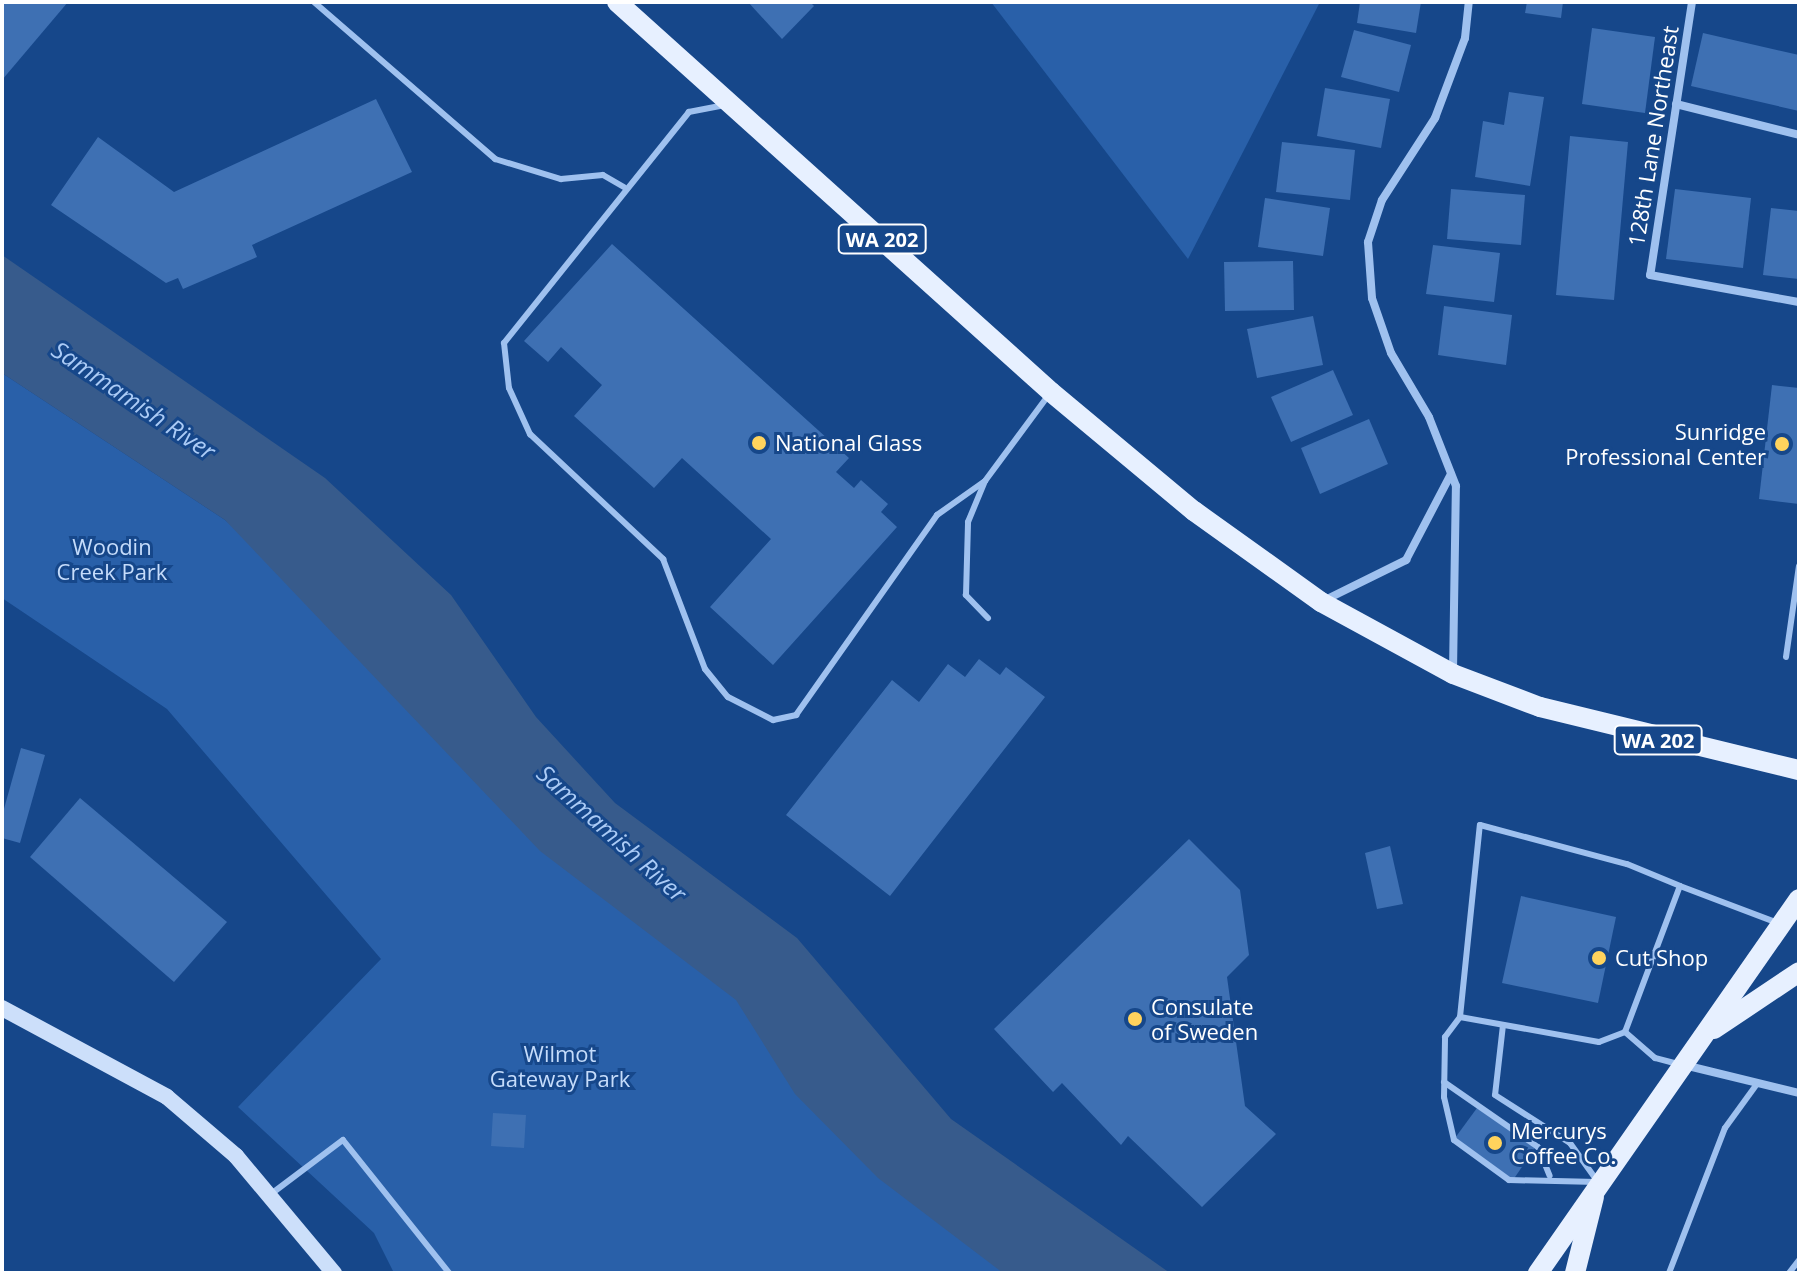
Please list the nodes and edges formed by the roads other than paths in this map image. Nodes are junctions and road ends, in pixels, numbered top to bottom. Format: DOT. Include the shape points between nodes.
graph roads {
  1 [pos="314,2"];
  2 [pos="617,2"];
  3 [pos="1469,2"];
  4 [pos="1692,2"];
  5 [pos="730,104"];
  6 [pos="1676,104"];
  7 [pos="1799,135"];
  8 [pos="624,187"];
  9 [pos="1799,302"];
  10 [pos="1051,392"];
  11 [pos="1451,474"];
  12 [pos="985,481"];
  13 [pos="1799,566"];
  14 [pos="1321,602"];
  15 [pos="988,618"];
  16 [pos="1786,657"];
  17 [pos="1453,674"];
  18 [pos="1799,770"];
  19 [pos="1680,886"];
  20 [pos="1799,899"];
  21 [pos="1781,924"];
  22 [pos="1799,972"];
  23 [pos="2,1008"];
  24 [pos="1460,1017"];
  25 [pos="1503,1025"];
  26 [pos="1625,1032"];
  27 [pos="1704,1035"];
  28 [pos="1679,1064"];
  29 [pos="1444,1082"];
  30 [pos="1757,1084"];
  31 [pos="1799,1093"];
  32 [pos="1550,1176"];
  33 [pos="1598,1182"];
  34 [pos="271,1194"];
  35 [pos="1799,1260"];
  36 [pos="334,1273"];
  37 [pos="449,1273"];
  38 [pos="1538,1273"];
  39 [pos="1575,1273"];
  40 [pos="1669,1273"];
  41 [pos="1789,1273"];
  1 -- 8 [label="lane" via="495,159 561,179 603,175"];
  2 -- 5 [label="main road, WA 202"];
  3 -- 11 [label="street" via="1465,38 1435,118 1382,200 1368,242 1372,298 1391,353"];
  4 -- 6 [label="street, 128th Lane Northeast"];
  5 -- 8 [label="lane" via="689,112"];
  5 -- 10 [label="main road, WA 202"];
  6 -- 7 [label="street"];
  6 -- 9 [label="street, 128th Lane Northeast" via="1650,275"];
  8 -- 12 [label="lane" via="504,343 509,388 530,434 663,559 705,669 728,697 773,720 796,715 937,515"];
  10 -- 12 [label="lane"];
  10 -- 14 [label="main road, WA 202" via="1194,511"];
  11 -- 14 [label="street" via="1406,560"];
  11 -- 17 [label="street"];
  12 -- 15 [label="lane" via="963,559 966,595"];
  13 -- 16 [label="lane"];
  14 -- 17 [label="main road, WA 202"];
  17 -- 18 [label="main road, WA 202" via="1634,735"];
  19 -- 21 [label="lane"];
  19 -- 24 [label="lane" via="1627,864 1480,825"];
  19 -- 26 [label="lane"];
  20 -- 21 [label="main road"];
  21 -- 27 [label="main road"];
  22 -- 27 [label="main road"];
  23 -- 34 [label="main road" via="167,1097"];
  24 -- 25 [label="lane"];
  24 -- 29 [label="lane" via="1445,1037"];
  25 -- 26 [label="lane" via="1599,1042"];
  25 -- 33 [label="lane" via="1495,1095 1570,1143"];
  26 -- 28 [label="lane" via="1655,1058"];
  27 -- 28 [label="main road"];
  28 -- 30 [label="street"];
  28 -- 33 [label="main road"];
  29 -- 32 [label="lane" via="1538,1147"];
  29 -- 32 [label="lane" via="1454,1140 1509,1180"];
  30 -- 31 [label="street"];
  30 -- 40 [label="lane" via="1725,1128"];
  32 -- 33 [label="lane"];
  33 -- 38 [label="main road"];
  33 -- 39 [label="main road"];
  34 -- 36 [label="main road"];
  34 -- 37 [label="lane" via="343,1140"];
  35 -- 41 [label="lane"];
}
